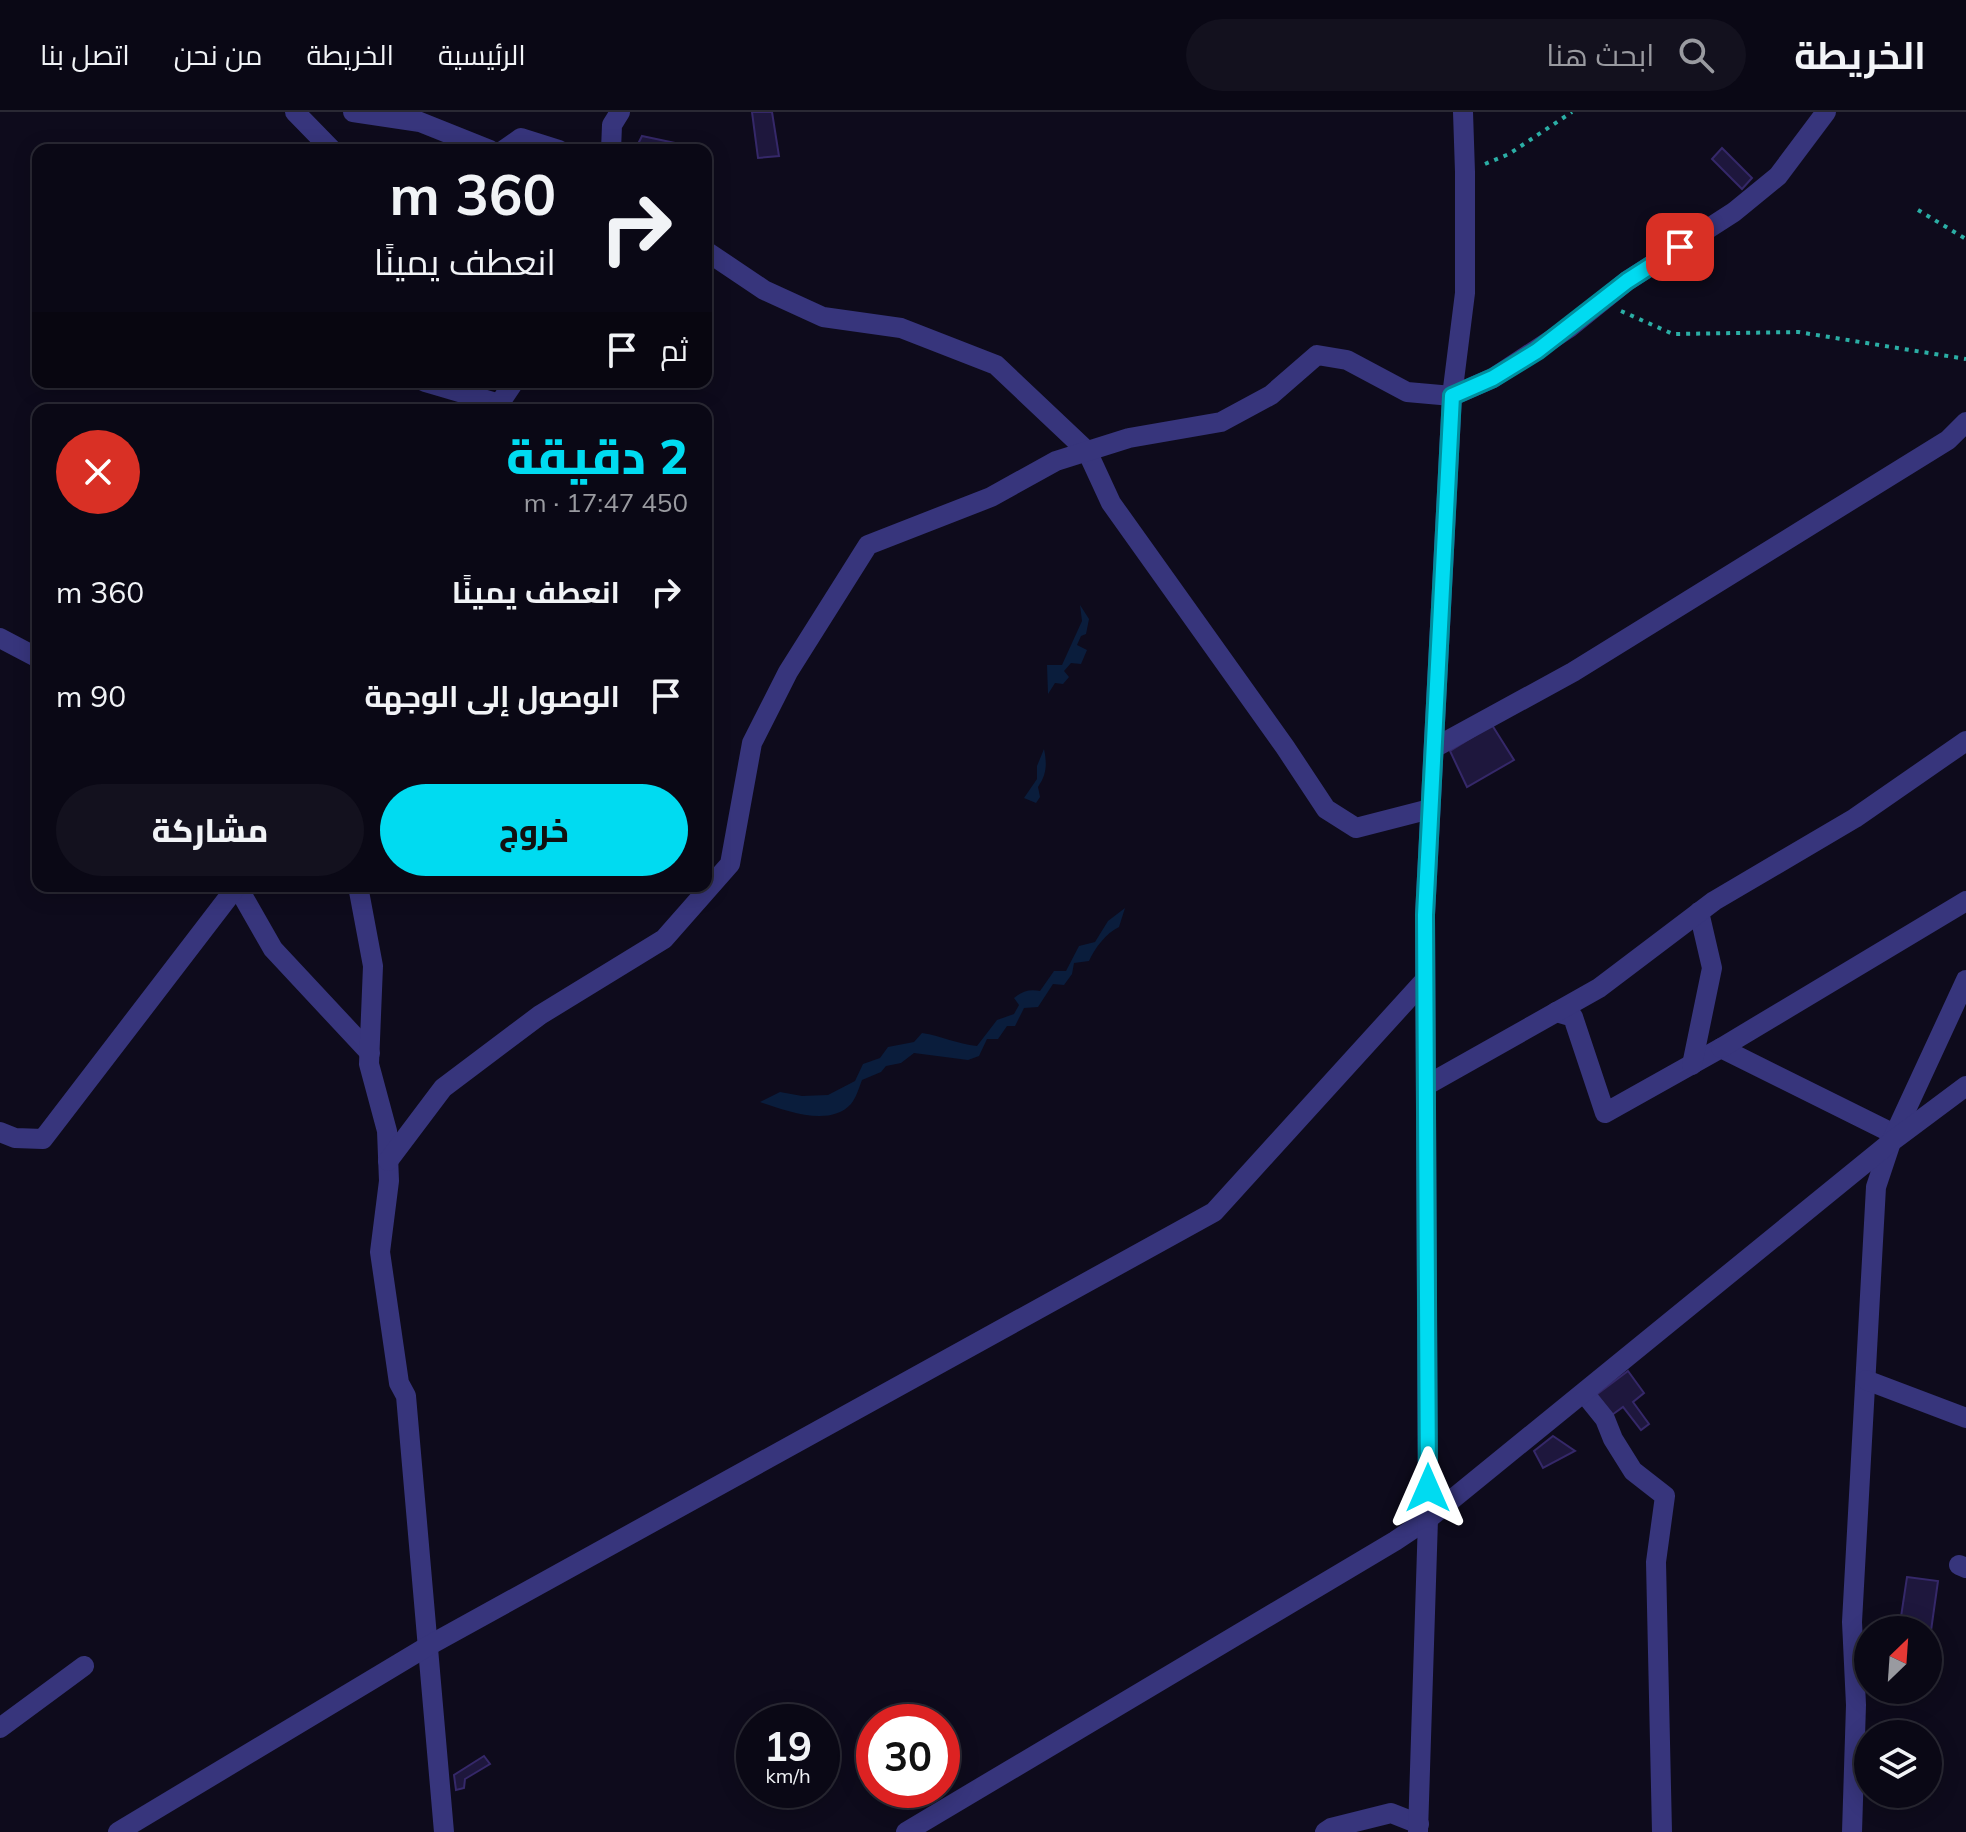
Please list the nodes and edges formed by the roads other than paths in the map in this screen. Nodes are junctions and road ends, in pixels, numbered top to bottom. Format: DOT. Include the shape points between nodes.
graph roads {
  1 [pos="295,112"];
  2 [pos="353,112"];
  3 [pos="1463,112"];
  4 [pos="1826,112"];
  5 [pos="613,116"];
  6 [pos="326,144"];
  7 [pos="475,144"];
  8 [pos="512,144"];
  9 [pos="540,144"];
  10 [pos="611,144"];
  11 [pos="712,255"];
  12 [pos="443,388"];
  13 [pos="1452,396"];
  14 [pos="489,404"];
  15 [pos="1966,422"];
  16 [pos="1087,451"];
  17 [pos="0,638"];
  18 [pos="32,655"];
  19 [pos="1966,741"];
  20 [pos="1434,748"];
  21 [pos="1430,809"];
  22 [pos="712,884"];
  23 [pos="232,892"];
  24 [pos="240,892"];
  25 [pos="359,892"];
  26 [pos="705,892"];
  27 [pos="1966,901"];
  28 [pos="1699,912"];
  29 [pos="1425,980"];
  30 [pos="1966,980"];
  31 [pos="1556,1012"];
  32 [pos="1721,1048"];
  33 [pos="370,1053"];
  34 [pos="1692,1065"];
  35 [pos="1427,1085"];
  36 [pos="1966,1086"];
  37 [pos="0,1132"];
  38 [pos="1891,1142"];
  39 [pos="388,1161"];
  40 [pos="1866,1380"];
  41 [pos="1584,1393"];
  42 [pos="1966,1418"];
  43 [pos="1428,1519"];
  44 [pos="428,1646"];
  45 [pos="84,1666"];
  46 [pos="0,1728"];
  47 [pos="1418,1828"];
  48 [pos="118,1832"];
  49 [pos="444,1832"];
  50 [pos="906,1832"];
  51 [pos="1325,1832"];
  52 [pos="1662,1832"];
  53 [pos="1852,1832"];
  1 -- 6 [label="street"];
  2 -- 7 [label="street" via="420,122"];
  3 -- 13 [label="street" via="1465,293"];
  4 -- 13 [label="street" via="1778,176 1734,212 1627,281 1526,358"];
  5 -- 10 [label="street"];
  8 -- 9 [label="street" via="521,138"];
  11 -- 16 [label="street" via="764,290 823,317 901,328 996,365"];
  12 -- 14 [label="street"];
  13 -- 16 [label="street" via="1407,392 1347,360 1317,355 1271,395 1221,422"];
  13 -- 20 [label="street"];
  15 -- 20 [label="street" via="1941,445 1573,672"];
  16 -- 21 [label="street" via="1111,503 1326,809 1356,828"];
  16 -- 22 [label="street" via="1056,461 991,497 868,545 788,672 752,743 730,864"];
  17 -- 18 [label="street"];
  19 -- 28 [label="street" via="1855,818"];
  20 -- 21 [label="street"];
  21 -- 29 [label="street"];
  23 -- 37 [label="street" via="43,1139"];
  24 -- 33 [label="street" via="273,949"];
  25 -- 33 [label="street" via="373,966"];
  26 -- 39 [label="street" via="664,939 540,1015 443,1088"];
  27 -- 32 [label="street"];
  28 -- 31 [label="street" via="1599,988"];
  28 -- 34 [label="street" via="1712,968"];
  29 -- 35 [label="street"];
  29 -- 44 [label="street" via="1214,1212"];
  30 -- 38 [label="street"];
  31 -- 34 [label="street" via="1573,1017 1605,1113"];
  31 -- 35 [label="street"];
  32 -- 34 [label="street"];
  32 -- 38 [label="street" via="1888,1131"];
  33 -- 39 [label="street"];
  35 -- 43 [label="street"];
  36 -- 38 [label="street"];
  38 -- 40 [label="street" via="1876,1187"];
  38 -- 41 [label="street"];
  39 -- 44 [label="street" via="380,1252 399,1383 406,1396"];
  40 -- 42 [label="street"];
  40 -- 53 [label="street" via="1852,1622"];
  41 -- 43 [label="street"];
  41 -- 52 [label="street" via="1633,1471 1665,1496 1656,1562"];
  43 -- 47 [label="street"];
  43 -- 50 [label="street"];
  44 -- 48 [label="street"];
  44 -- 49 [label="street"];
  45 -- 46 [label="street"];
  47 -- 51 [label="street" via="1391,1813"];
}
